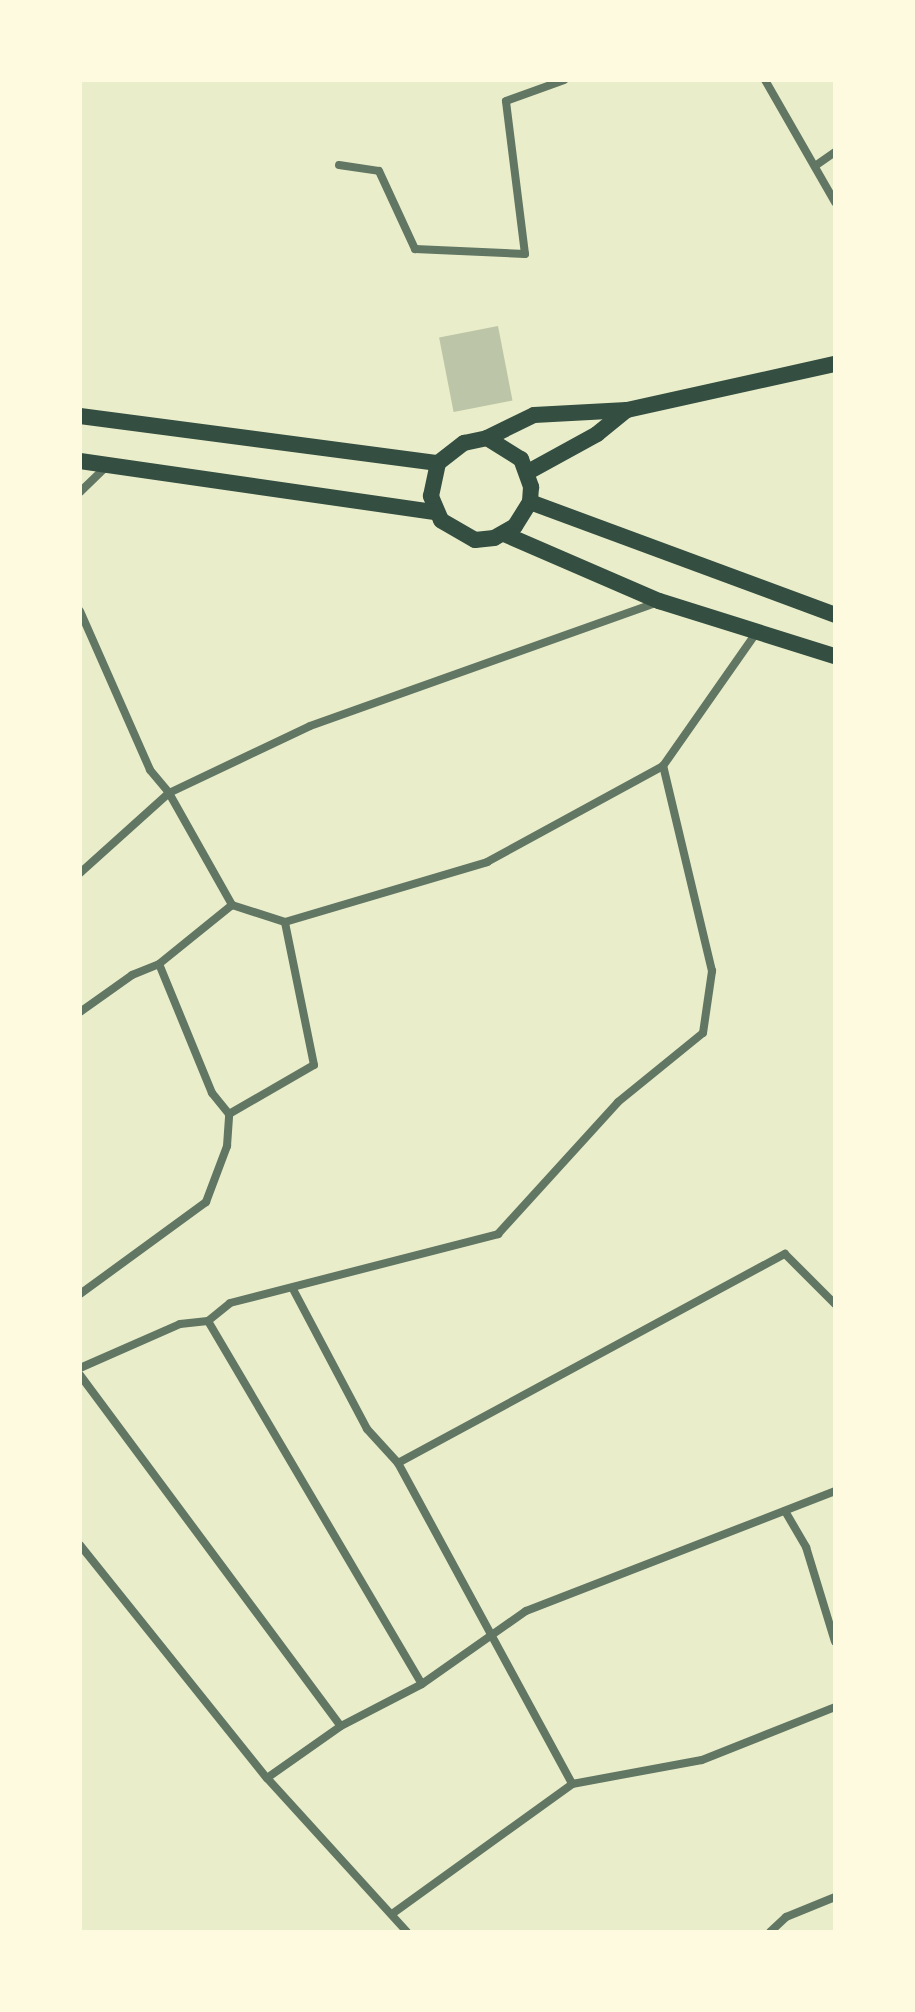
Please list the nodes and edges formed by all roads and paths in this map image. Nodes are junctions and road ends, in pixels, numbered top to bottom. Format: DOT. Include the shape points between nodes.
graph roads {
  1 [pos="564,80"];
  2 [pos="765,80"];
  3 [pos="835,152"];
  4 [pos="339,165"];
  5 [pos="815,166"];
  6 [pos="835,202"];
  7 [pos="835,364"];
  8 [pos="627,410"];
  9 [pos="80,416"];
  10 [pos="487,438"];
  11 [pos="80,461"];
  12 [pos="438,463"];
  13 [pos="109,465"];
  14 [pos="528,472"];
  15 [pos="80,492"];
  16 [pos="530,502"];
  17 [pos="436,512"];
  18 [pos="504,534"];
  19 [pos="659,601"];
  20 [pos="80,611"];
  21 [pos="835,615"];
  22 [pos="757,632"];
  23 [pos="835,656"];
  24 [pos="663,766"];
  25 [pos="169,793"];
  26 [pos="80,873"];
  27 [pos="232,905"];
  28 [pos="285,922"];
  29 [pos="159,964"];
  30 [pos="80,1012"];
  31 [pos="229,1114"];
  32 [pos="294,1291"];
  33 [pos="80,1294"];
  34 [pos="835,1304"];
  35 [pos="208,1321"];
  36 [pos="80,1368"];
  37 [pos="80,1375"];
  38 [pos="398,1463"];
  39 [pos="835,1491"];
  40 [pos="785,1511"];
  41 [pos="80,1545"];
  42 [pos="493,1634"];
  43 [pos="835,1642"];
  44 [pos="422,1684"];
  45 [pos="835,1707"];
  46 [pos="341,1726"];
  47 [pos="267,1778"];
  48 [pos="572,1784"];
  49 [pos="835,1897"];
  50 [pos="392,1914"];
  51 [pos="407,1932"];
  52 [pos="770,1932"];
  1 -- 4 [label="street" via="506,101 525,254 415,249 379,171"];
  2 -- 5 [label="street"];
  3 -- 5 [label="street"];
  5 -- 6 [label="street"];
  7 -- 8 [label="main road"];
  8 -- 10 [label="main road" via="534,415"];
  8 -- 14 [label="main road" via="597,434"];
  9 -- 12 [label="main road"];
  10 -- 12 [label="main road" via="464,443"];
  10 -- 14 [label="main road" via="511,449"];
  11 -- 13 [label="main road"];
  12 -- 17 [label="main road" via="431,496"];
  13 -- 15 [label="street"];
  13 -- 17 [label="main road"];
  14 -- 16 [label="main road"];
  16 -- 18 [label="main road" via="525,515"];
  16 -- 21 [label="main road"];
  17 -- 18 [label="main road" via="465,537 484,540"];
  18 -- 19 [label="main road"];
  19 -- 22 [label="main road"];
  19 -- 25 [label="street" via="310,726"];
  20 -- 25 [label="street" via="150,770"];
  22 -- 23 [label="main road"];
  22 -- 24 [label="street"];
  24 -- 28 [label="street" via="487,862"];
  24 -- 32 [label="street" via="712,971 703,1033 618,1102 498,1234"];
  25 -- 26 [label="street"];
  25 -- 27 [label="street"];
  27 -- 28 [label="street"];
  27 -- 29 [label="street"];
  28 -- 31 [label="street" via="314,1065"];
  29 -- 30 [label="street" via="132,975"];
  29 -- 31 [label="street" via="212,1093"];
  31 -- 33 [label="street" via="227,1146 206,1202"];
  32 -- 35 [label="street" via="230,1303"];
  32 -- 38 [label="street" via="367,1429"];
  34 -- 38 [label="street" via="785,1254"];
  35 -- 36 [label="street" via="180,1324"];
  35 -- 44 [label="street"];
  37 -- 46 [label="street"];
  38 -- 42 [label="street"];
  39 -- 40 [label="street"];
  40 -- 42 [label="street" via="526,1611"];
  40 -- 43 [label="street" via="806,1547"];
  41 -- 47 [label="street"];
  42 -- 44 [label="street"];
  42 -- 48 [label="street"];
  44 -- 46 [label="street"];
  45 -- 48 [label="street" via="702,1760"];
  46 -- 47 [label="street"];
  47 -- 50 [label="street"];
  48 -- 50 [label="street"];
  49 -- 52 [label="street" via="786,1917"];
  50 -- 51 [label="street"];
}
